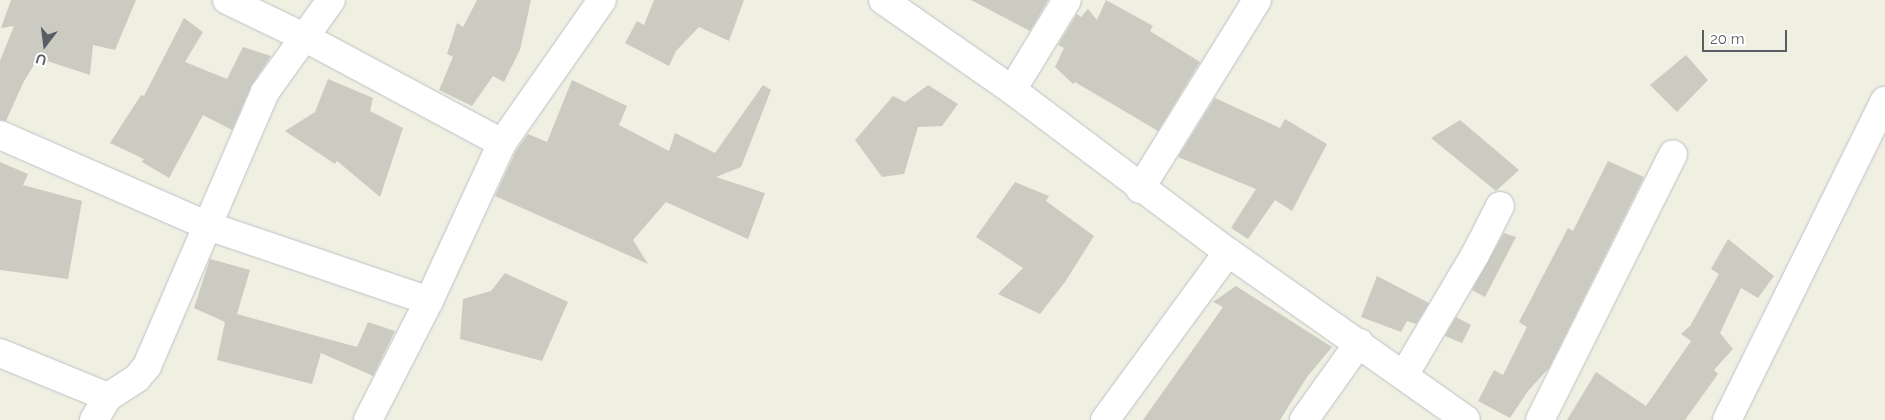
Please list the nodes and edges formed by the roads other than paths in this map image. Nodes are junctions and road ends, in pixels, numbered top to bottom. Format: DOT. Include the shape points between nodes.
graph roads {
  1 [pos="227,0"];
  2 [pos="331,0"];
  3 [pos="602,0"];
  4 [pos="883,0"];
  5 [pos="1067,0"];
  6 [pos="1257,0"];
  7 [pos="304,37"];
  8 [pos="1012,90"];
  9 [pos="1885,101"];
  10 [pos="0,134"];
  11 [pos="502,143"];
  12 [pos="1673,154"];
  13 [pos="1140,189"];
  14 [pos="1500,206"];
  15 [pos="208,226"];
  16 [pos="1228,252"];
  17 [pos="429,301"];
  18 [pos="1360,343"];
  19 [pos="0,353"];
  20 [pos="1404,375"];
  21 [pos="108,397"];
  22 [pos="94,420"];
  23 [pos="368,420"];
  24 [pos="1104,420"];
  25 [pos="1304,420"];
  26 [pos="1466,420"];
  27 [pos="1540,420"];
  28 [pos="1727,420"];
  1 -- 7 [label="street"];
  2 -- 7 [label="street"];
  3 -- 11 [label="street"];
  4 -- 8 [label="street"];
  5 -- 8 [label="street"];
  6 -- 13 [label="street"];
  7 -- 11 [label="street"];
  7 -- 15 [label="street" via="265,92"];
  8 -- 13 [label="street"];
  9 -- 28 [label="street"];
  10 -- 15 [label="street"];
  11 -- 17 [label="street"];
  12 -- 27 [label="street"];
  13 -- 16 [label="street"];
  14 -- 20 [label="street" via="1475,256"];
  15 -- 17 [label="street"];
  15 -- 21 [label="street" via="147,366 137,378"];
  16 -- 18 [label="street"];
  16 -- 24 [label="street"];
  17 -- 23 [label="street"];
  18 -- 20 [label="street"];
  18 -- 25 [label="street"];
  19 -- 21 [label="street"];
  20 -- 26 [label="street"];
  21 -- 22 [label="street"];
}
